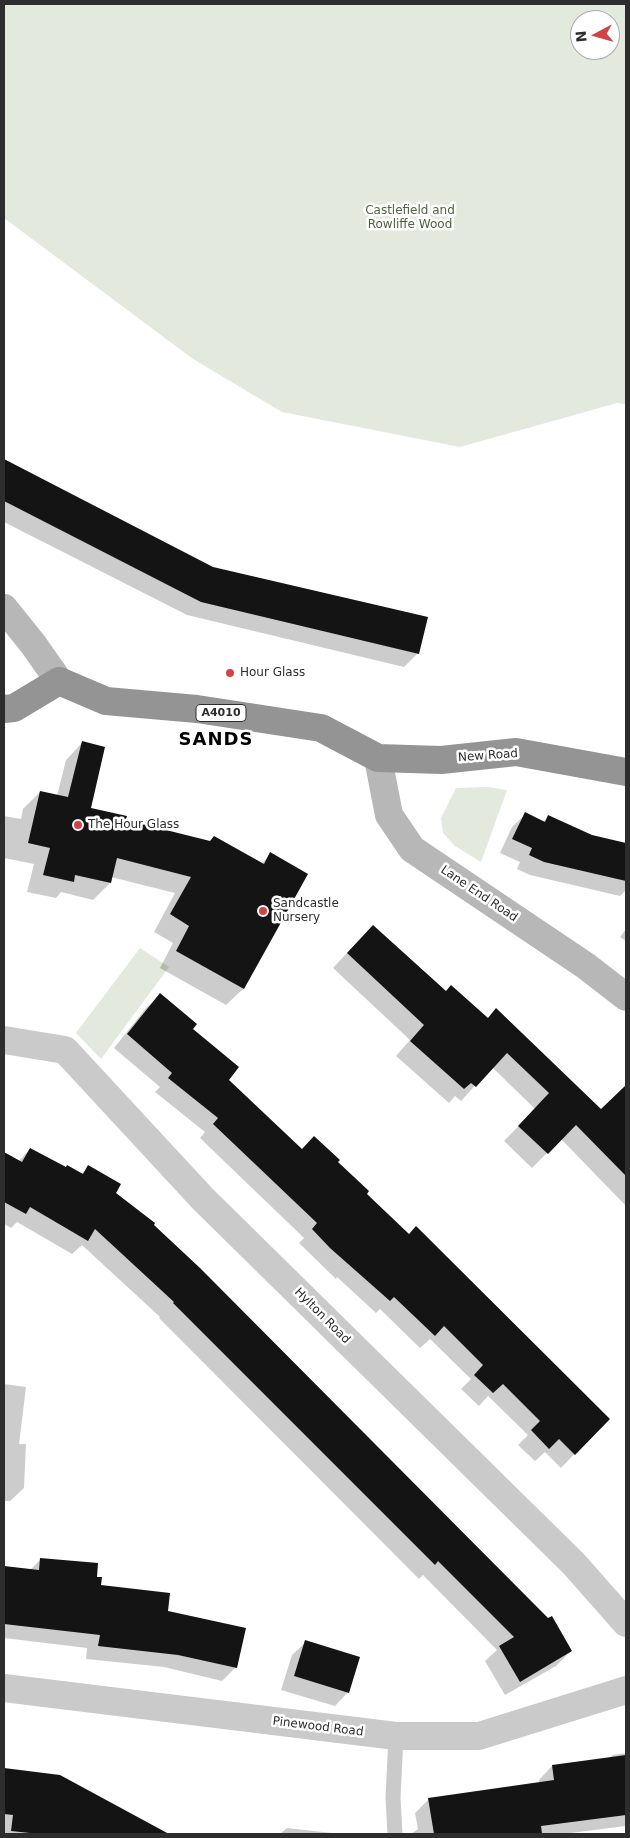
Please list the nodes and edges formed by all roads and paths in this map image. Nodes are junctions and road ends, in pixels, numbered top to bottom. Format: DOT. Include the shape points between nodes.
graph roads {
  1 [pos="4,608"];
  2 [pos="59,681"];
  3 [pos="4,709"];
  4 [pos="378,758"];
  5 [pos="626,772"];
  6 [pos="626,997"];
  7 [pos="4,1040"];
  8 [pos="626,1623"];
  9 [pos="4,1688"];
  10 [pos="626,1690"];
  11 [pos="396,1736"];
  12 [pos="395,1834"];
  1 -- 2 [label="street"];
  2 -- 3 [label="highway" via="14,708"];
  2 -- 4 [label="highway, A4010" via="106,701 197,709 320,728"];
  4 -- 5 [label="highway, New Road / A4010" via="440,760 516,752"];
  4 -- 6 [label="street, Lane End Road" via="389,815 412,849 586,966"];
  7 -- 8 [label="street, Hylton Road" via="65,1050 203,1199 574,1564"];
  9 -- 11 [label="street, Pinewood Road"];
  10 -- 11 [label="street, Pinewood Road" via="479,1736"];
  11 -- 12 [label="lane"];
}
